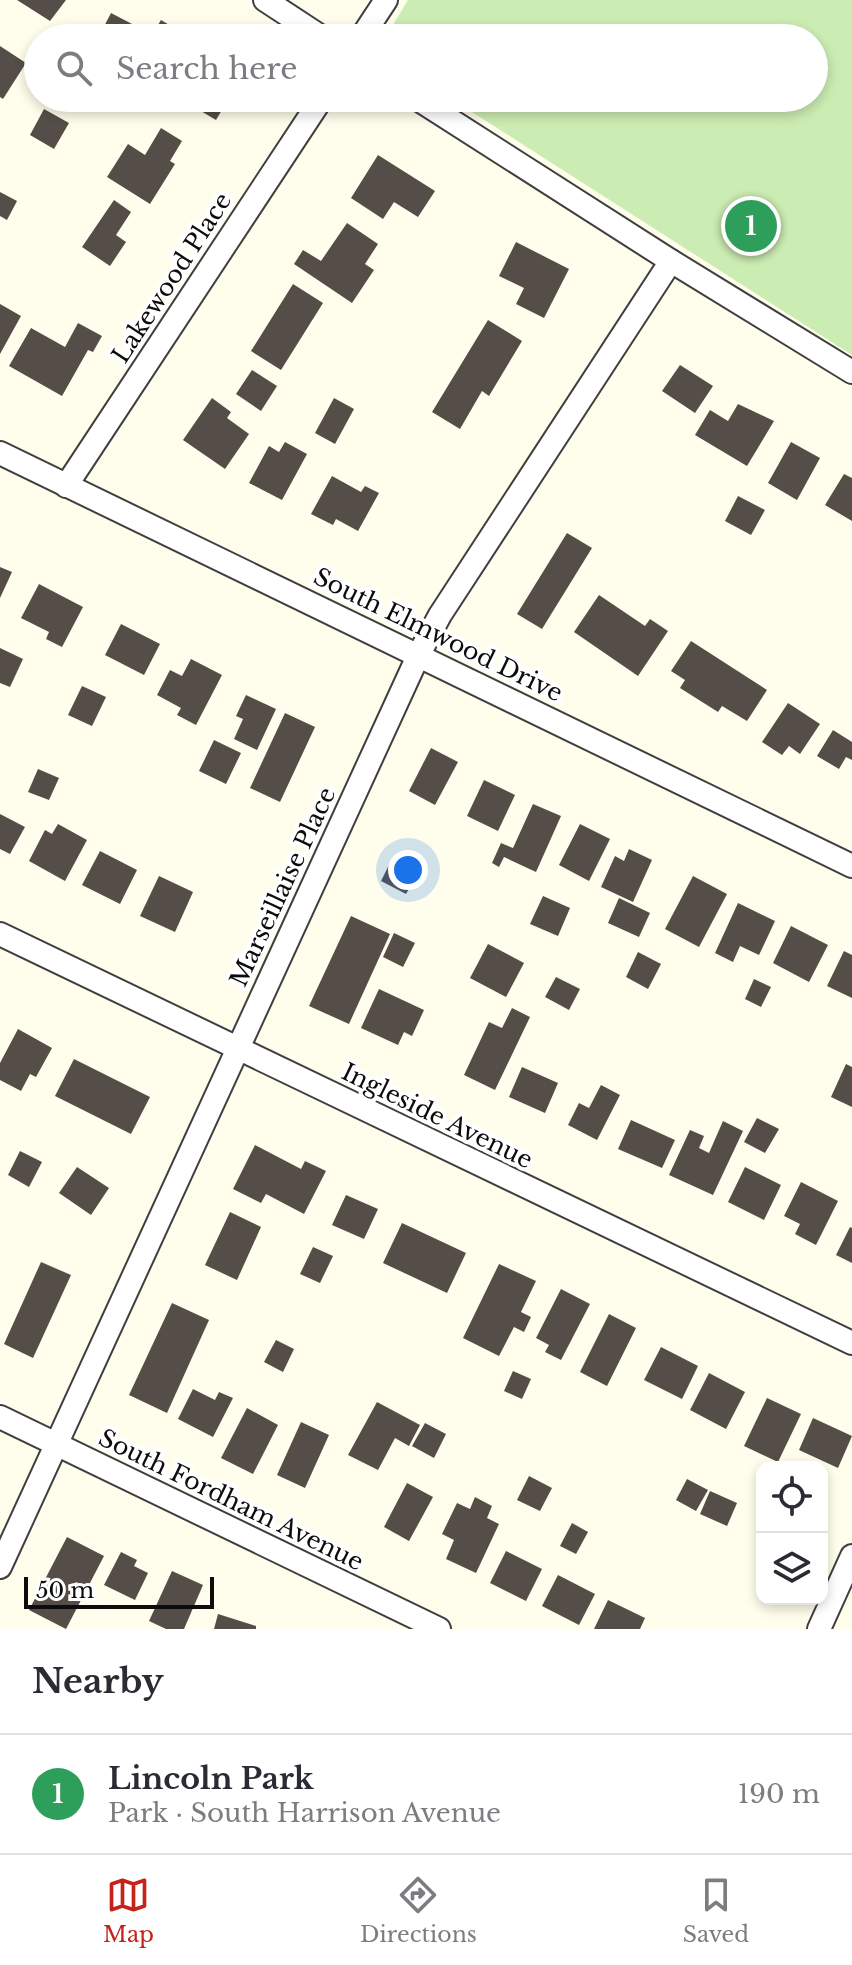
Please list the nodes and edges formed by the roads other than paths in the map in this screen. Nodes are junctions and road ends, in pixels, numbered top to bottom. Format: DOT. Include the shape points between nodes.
graph roads {
  1 [pos="265,0"];
  2 [pos="386,0"];
  3 [pos="302,24"];
  4 [pos="370,24"];
  5 [pos="313,112"];
  6 [pos="438,112"];
  7 [pos="671,261"];
  8 [pos="852,372"];
  9 [pos="0,453"];
  10 [pos="66,486"];
  11 [pos="419,654"];
  12 [pos="852,866"];
  13 [pos="0,934"];
  14 [pos="236,1049"];
  15 [pos="852,1343"];
  16 [pos="0,1417"];
  17 [pos="56,1444"];
  18 [pos="852,1556"];
  19 [pos="0,1567"];
  20 [pos="439,1629"];
  21 [pos="819,1629"];
  1 -- 3 [label="street"];
  2 -- 4 [label="street"];
  5 -- 10 [label="street, Lakewood Place"];
  6 -- 7 [label="street"];
  7 -- 8 [label="street"];
  7 -- 11 [label="street, Marseillaise Place"];
  9 -- 10 [label="street, South Elmwood Drive"];
  10 -- 11 [label="street, South Elmwood Drive"];
  11 -- 12 [label="street, South Elmwood Drive"];
  11 -- 14 [label="street, Marseillaise Place"];
  13 -- 14 [label="street, Ingleside Avenue"];
  14 -- 15 [label="street, Ingleside Avenue"];
  14 -- 17 [label="street, Marseillaise Place"];
  16 -- 17 [label="street, South Fordham Avenue"];
  17 -- 19 [label="street, Marseillaise Place"];
  17 -- 20 [label="street, South Fordham Avenue"];
  18 -- 21 [label="street"];
}
